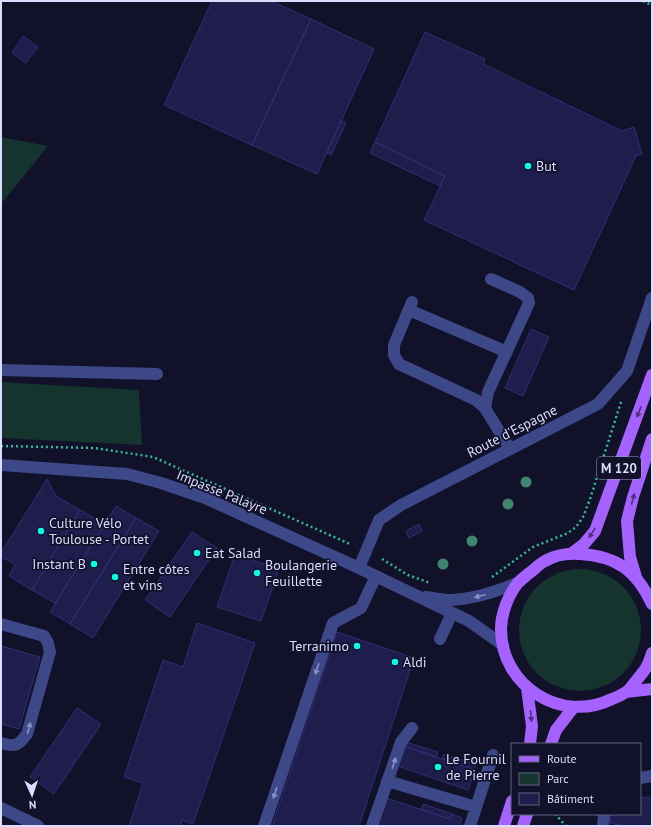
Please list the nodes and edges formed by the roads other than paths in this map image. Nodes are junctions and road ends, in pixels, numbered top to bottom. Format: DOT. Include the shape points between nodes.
graph roads {
  1 [pos="491,279"];
  2 [pos="652,298"];
  3 [pos="507,352"];
  4 [pos="1,370"];
  5 [pos="157,374"];
  6 [pos="652,375"];
  7 [pos="485,408"];
  8 [pos="652,439"];
  9 [pos="510,448"];
  10 [pos="1,466"];
  11 [pos="572,553"];
  12 [pos="359,568"];
  13 [pos="376,576"];
  14 [pos="636,578"];
  15 [pos="517,583"];
  16 [pos="418,596"];
  17 [pos="652,604"];
  18 [pos="452,613"];
  19 [pos="1,624"];
  20 [pos="440,639"];
  21 [pos="502,645"];
  22 [pos="652,653"];
  23 [pos="527,688"];
  24 [pos="652,689"];
  25 [pos="626,692"];
  26 [pos="573,708"];
  27 [pos="412,728"];
  28 [pos="1,743"];
  29 [pos="530,743"];
  30 [pos="551,743"];
  31 [pos="493,755"];
  32 [pos="652,776"];
  33 [pos="641,778"];
  34 [pos="387,781"];
  35 [pos="511,803"];
  36 [pos="476,807"];
  37 [pos="1,808"];
  38 [pos="527,815"];
  39 [pos="604,815"];
  40 [pos="16,821"];
  41 [pos="38,826"];
  42 [pos="264,826"];
  43 [pos="372,826"];
  44 [pos="470,826"];
  45 [pos="504,826"];
  46 [pos="523,826"];
  47 [pos="603,826"];
  1 -- 3 [label="street" via="528,298 529,303"];
  2 -- 9 [label="street, Route d'Espagne" via="627,371 598,404"];
  3 -- 7 [label="street" via="488,392"];
  3 -- 7 [label="street" via="411,306 394,345 394,355 398,364 476,400"];
  4 -- 5 [label="street"];
  6 -- 11 [label="main road, M 120, one-way" via="595,531"];
  7 -- 9 [label="street"];
  14 -- 8 [label="main road, M 120, one-way" via="630,557 627,521"];
  9 -- 12 [label="street, Route d'Espagne" via="401,505 379,520"];
  10 -- 12 [label="street, Impasse Palayre" via="127,474 161,483 205,498"];
  11 -- 14 [label="main road" via="608,558 623,566"];
  11 -- 15 [label="main road" via="546,560"];
  12 -- 13 [label="street, Impasse Palayre"];
  13 -- 16 [label="street, Impasse Palayre"];
  13 -- 42 [label="street, one-way" via="361,608 333,623"];
  14 -- 17 [label="main road" via="645,588"];
  15 -- 16 [label="street, Impasse Palayre, one-way" via="472,598 450,600"];
  15 -- 21 [label="main road" via="506,603 501,628"];
  16 -- 18 [label="street, Impasse Palayre"];
  18 -- 20 [label="street"];
  18 -- 21 [label="street, Impasse Palayre" via="469,621"];
  28 -- 19 [label="street, one-way" via="12,746 20,744 27,734 50,652 44,636"];
  21 -- 23 [label="main road" via="513,672"];
  22 -- 25 [label="main road" via="649,666"];
  23 -- 26 [label="main road" via="550,702"];
  23 -- 29 [label="main road, one-way" via="532,726"];
  24 -- 25 [label="main road"];
  25 -- 26 [label="main road" via="600,705"];
  26 -- 30 [label="main road" via="556,730"];
  34 -- 27 [label="street, one-way" via="401,742"];
  31 -- 36 [label="street"];
  32 -- 33 [label="street"];
  34 -- 36 [label="street"];
  34 -- 43 [label="street"];
  35 -- 45 [label="main road"];
  36 -- 44 [label="street"];
  37 -- 40 [label="street"];
  38 -- 46 [label="main road"];
  39 -- 47 [label="street"];
  40 -- 41 [label="street"];
}
